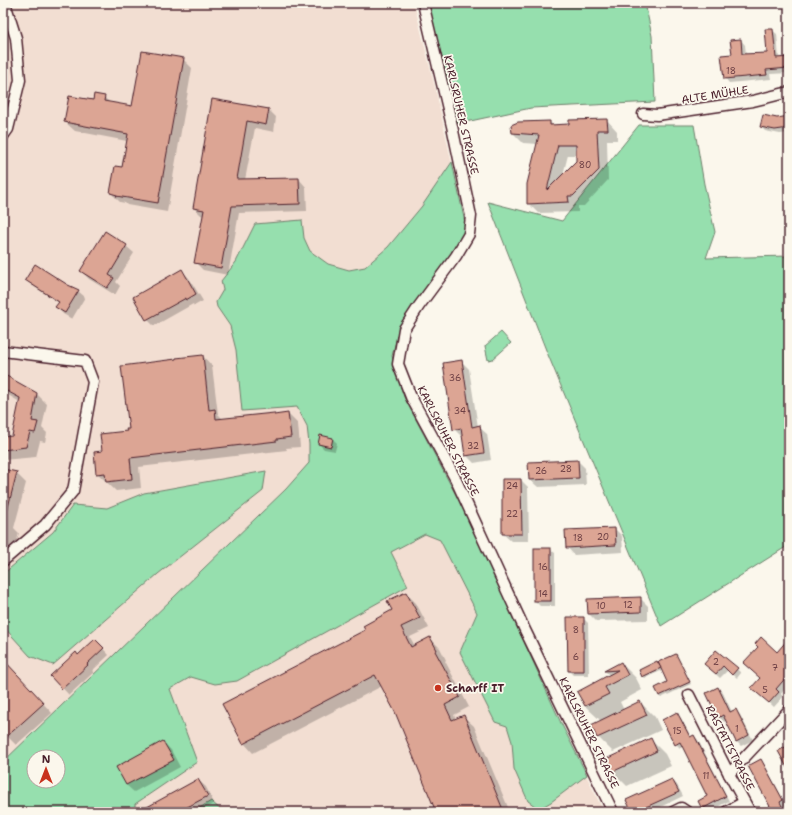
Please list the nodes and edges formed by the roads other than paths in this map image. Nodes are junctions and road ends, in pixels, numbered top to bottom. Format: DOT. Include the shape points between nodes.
graph roads {
  1 [pos="5,3"];
  2 [pos="423,3"];
  3 [pos="789,92"];
  4 [pos="643,114"];
  5 [pos="3,136"];
  6 [pos="3,351"];
  7 [pos="3,561"];
  8 [pos="689,695"];
  9 [pos="789,710"];
  10 [pos="729,774"];
  11 [pos="744,802"];
  12 [pos="613,812"];
  13 [pos="673,812"];
  14 [pos="687,812"];
  15 [pos="726,812"];
  16 [pos="750,812"];
  1 -- 5 [label="street" via="16,38 20,80 8,129"];
  2 -- 12 [label="street, KARLSRUHER STRASSE" via="471,216 469,234 456,256 404,329 398,364 410,397 455,478"];
  3 -- 4 [label="street, ALTE MÜHLE" via="753,101 657,116"];
  6 -- 7 [label="street" via="85,362 93,382 73,491 44,525"];
  8 -- 10 [label="street, RASTATTSTRASSE"];
  9 -- 10 [label="street"];
  10 -- 11 [label="street, RASTATTSTRASSE"];
  11 -- 15 [label="street"];
  11 -- 16 [label="street, RASTATTSTRASSE"];
  13 -- 14 [label="street" via="681,808"];
}
